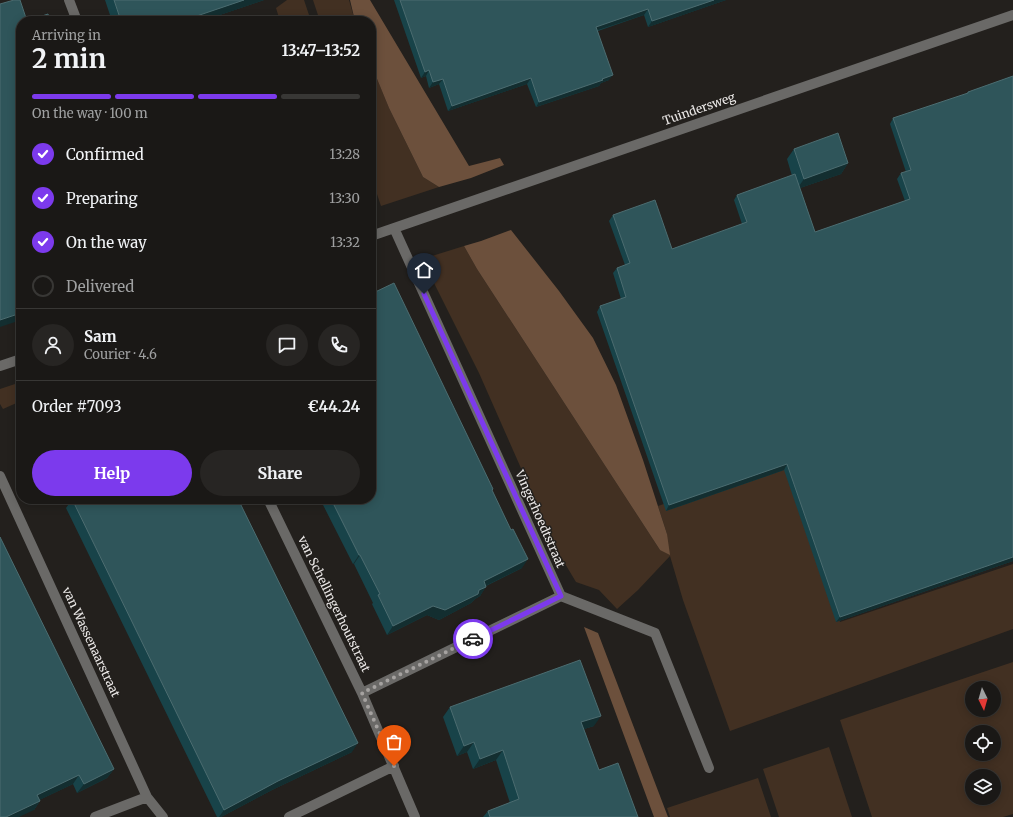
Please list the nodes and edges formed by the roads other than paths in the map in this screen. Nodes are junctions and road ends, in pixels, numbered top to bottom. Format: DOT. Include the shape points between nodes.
graph roads {
  1 [pos="69,0"];
  2 [pos="1013,15"];
  3 [pos="75,16"];
  4 [pos="394,228"];
  5 [pos="376,234"];
  6 [pos="16,360"];
  7 [pos="0,366"];
  8 [pos="0,476"];
  9 [pos="270,504"];
  10 [pos="561,596"];
  11 [pos="362,693"];
  12 [pos="394,766"];
  13 [pos="709,768"];
  14 [pos="147,797"];
  15 [pos="95,817"];
  16 [pos="163,817"];
  17 [pos="289,817"];
  18 [pos="415,817"];
  1 -- 3 [label="street"];
  2 -- 4 [label="street, Tuindersweg"];
  4 -- 5 [label="street, Tuindersweg"];
  4 -- 10 [label="street, Vingerhoedtstraat"];
  6 -- 7 [label="street"];
  8 -- 14 [label="street, van Wassenaarstraat"];
  9 -- 11 [label="street, van Schellingerhoutstraat"];
  10 -- 11 [label="street"];
  10 -- 13 [label="street" via="655,633"];
  11 -- 12 [label="street, van Schellingerhoutstraat"];
  12 -- 17 [label="street"];
  12 -- 18 [label="street, van Schellingerhoutstraat"];
  14 -- 15 [label="street"];
  14 -- 16 [label="street, van Wassenaarstraat"];
}
